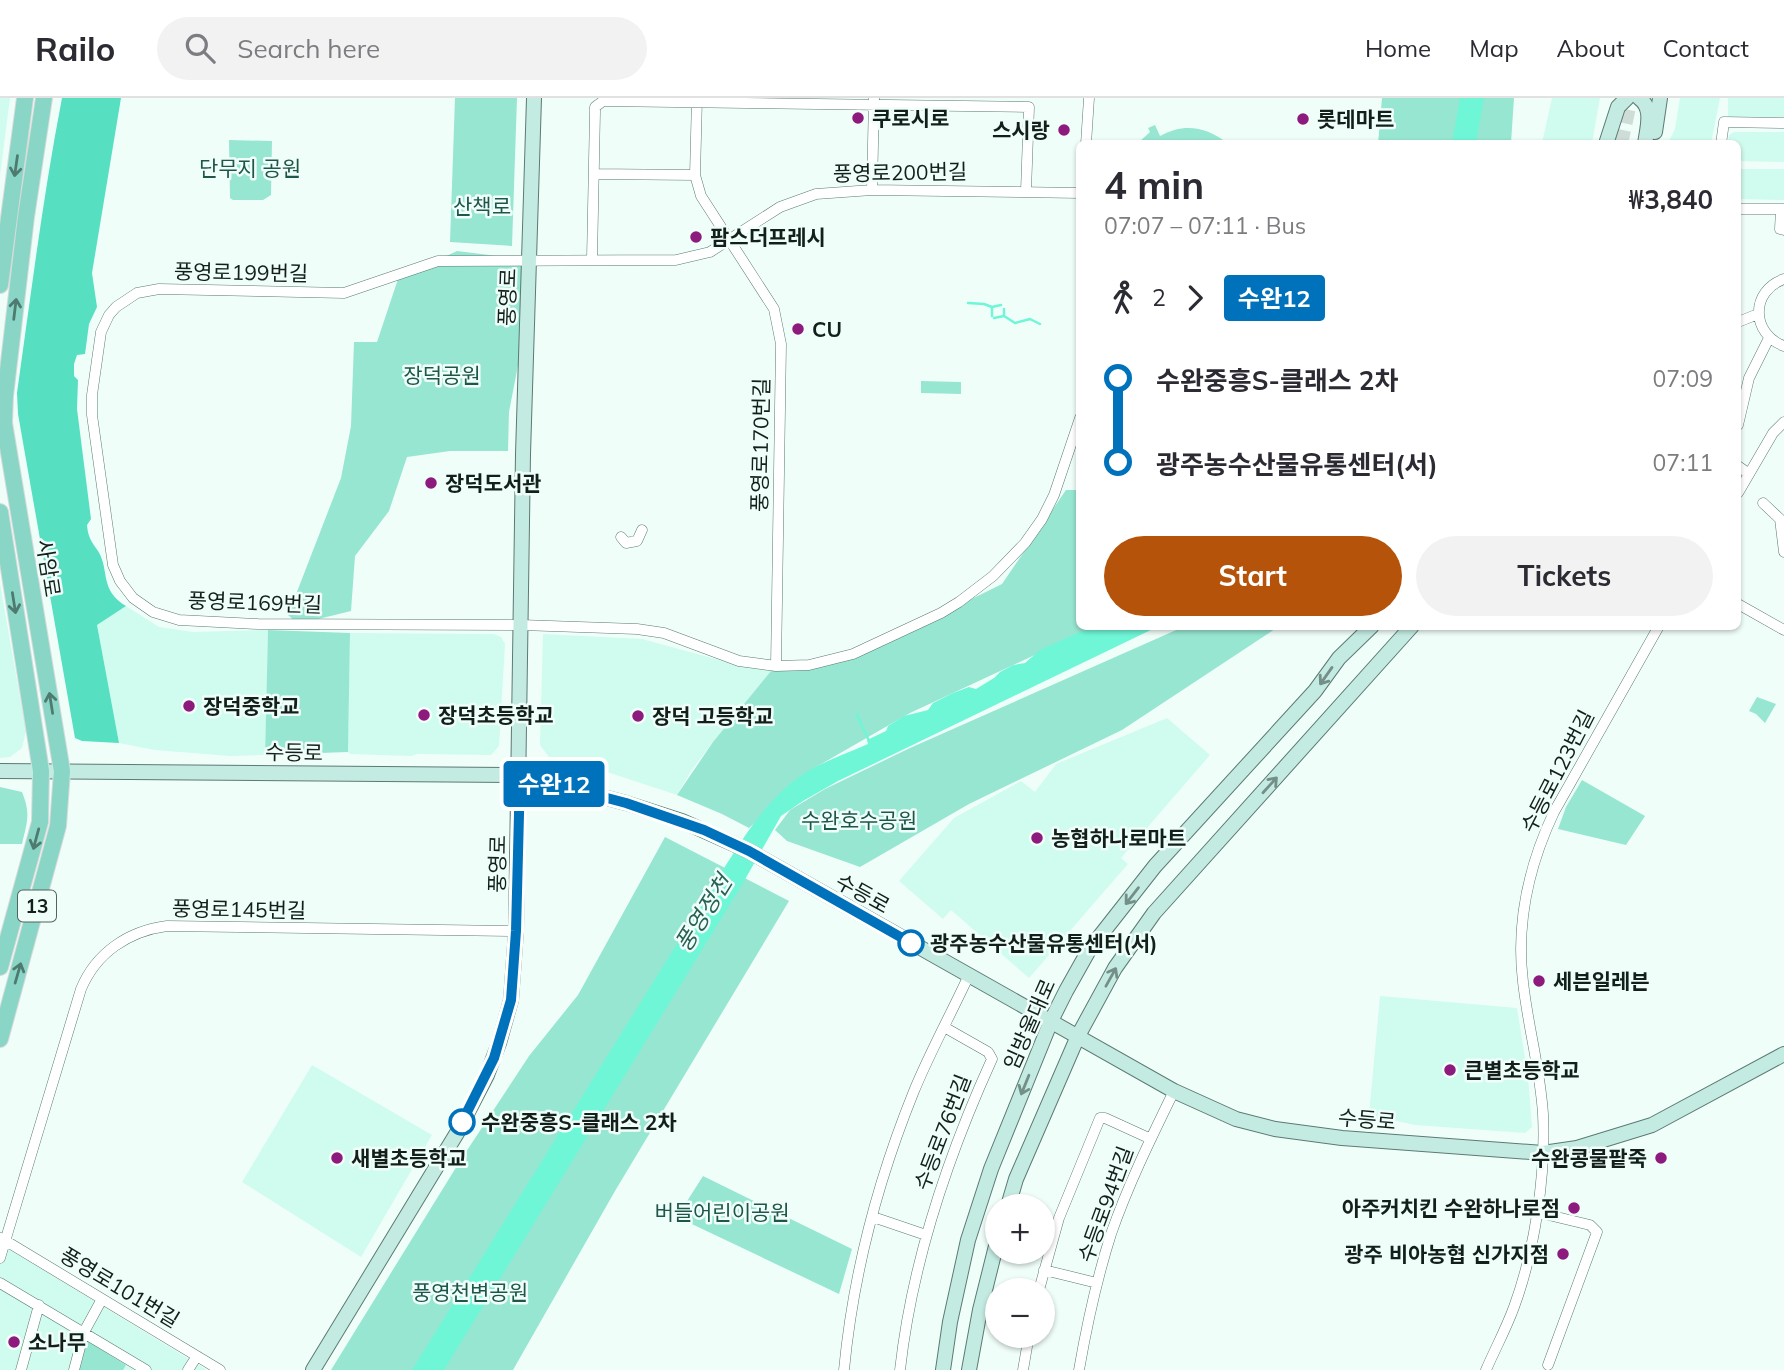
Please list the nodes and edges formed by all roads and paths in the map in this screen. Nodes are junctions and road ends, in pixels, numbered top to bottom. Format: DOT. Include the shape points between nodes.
graph roads {
  1 [pos="25,98"];
  2 [pos="44,98"];
  3 [pos="534,98"];
  4 [pos="1089,98"];
  5 [pos="1613,98"];
  6 [pos="1627,98"];
  7 [pos="1639,98"];
  8 [pos="1660,98"];
  9 [pos="697,100"];
  10 [pos="874,102"];
  11 [pos="1784,123"];
  12 [pos="1086,140"];
  13 [pos="1606,140"];
  14 [pos="1606,140"];
  15 [pos="1645,140"];
  16 [pos="1654,140"];
  17 [pos="1722,140"];
  18 [pos="594,174"];
  19 [pos="695,175"];
  20 [pos="872,190"];
  21 [pos="1026,191"];
  22 [pos="1076,193"];
  23 [pos="1741,209"];
  24 [pos="1783,209"];
  25 [pos="4,216"];
  26 [pos="26,217"];
  27 [pos="1784,230"];
  28 [pos="728,240"];
  29 [pos="592,259"];
  30 [pos="529,260"];
  31 [pos="1784,279"];
  32 [pos="0,285"];
  33 [pos="1758,314"];
  34 [pos="1741,321"];
  35 [pos="1769,338"];
  36 [pos="1784,346"];
  37 [pos="1741,412"];
  38 [pos="1784,422"];
  39 [pos="1076,430"];
  40 [pos="99,465"];
  41 [pos="1741,468"];
  42 [pos="1749,474"];
  43 [pos="1741,488"];
  44 [pos="1763,503"];
  45 [pos="0,512"];
  46 [pos="642,530"];
  47 [pos="621,537"];
  48 [pos="2,538"];
  49 [pos="1784,552"];
  50 [pos="1741,606"];
  51 [pos="522,625"];
  52 [pos="1368,630"];
  53 [pos="1408,630"];
  54 [pos="1657,630"];
  55 [pos="1784,630"];
  56 [pos="776,666"];
  57 [pos="0,771"];
  58 [pos="41,771"];
  59 [pos="62,771"];
  60 [pos="520,775"];
  61 [pos="516,931"];
  62 [pos="0,967"];
  63 [pos="969,975"];
  64 [pos="1051,1021"];
  65 [pos="944,1027"];
  66 [pos="1078,1036"];
  67 [pos="0,1039"];
  68 [pos="1784,1054"];
  69 [pos="1174,1091"];
  70 [pos="1151,1139"];
  71 [pos="1543,1153"];
  72 [pos="1012,1194"];
  73 [pos="1536,1212"];
  74 [pos="873,1217"];
  75 [pos="926,1235"];
  76 [pos="3,1239"];
  77 [pos="0,1258"];
  78 [pos="992,1264"];
  79 [pos="1044,1270"];
  80 [pos="1042,1278"];
  81 [pos="0,1283"];
  82 [pos="1097,1283"];
  83 [pos="102,1299"];
  84 [pos="38,1305"];
  85 [pos="84,1332"];
  86 [pos="1027,1348"];
  87 [pos="197,1356"];
  88 [pos="1548,1365"];
  89 [pos="134,1367"];
  90 [pos="21,1370"];
  91 [pos="74,1370"];
  92 [pos="146,1370"];
  93 [pos="188,1370"];
  94 [pos="220,1370"];
  95 [pos="313,1370"];
  96 [pos="844,1370"];
  97 [pos="900,1370"];
  98 [pos="943,1370"];
  99 [pos="969,1370"];
  100 [pos="1023,1370"];
  101 [pos="1079,1370"];
  102 [pos="1486,1370"];
  1 -- 25 [label="main road, one-way"];
  2 -- 26 [label="main road, 사암로 / 13"];
  3 -- 30 [label="main road, 풍영로"];
  4 -- 12 [label="street"];
  5 -- 13 [label="main road"];
  6 -- 14 [label="main road" via="1618,107"];
  7 -- 15 [label="main road" via="1648,111"];
  8 -- 16 [label="main road"];
  9 -- 10 [label="street"];
  9 -- 18 [label="street" via="603,101 595,107"];
  9 -- 19 [label="street"];
  10 -- 20 [label="street"];
  10 -- 21 [label="street" via="1029,107"];
  11 -- 17 [label="street" via="1724,122"];
  18 -- 19 [label="street"];
  18 -- 29 [label="street"];
  19 -- 28 [label="street, 풍영로170번길" via="701,196"];
  20 -- 21 [label="street, 풍영로200번길"];
  20 -- 28 [label="street, 풍영로200번길" via="836,191 796,200"];
  21 -- 22 [label="street, 풍영로200번길"];
  23 -- 24 [label="street"];
  24 -- 27 [label="street" via="1780,229"];
  25 -- 26 [label="street"];
  25 -- 32 [label="main road"];
  59 -- 26 [label="main road, 사암로 / 13, one-way" via="4,422"];
  28 -- 29 [label="street, 풍영로200번길" via="701,256 676,260"];
  28 -- 56 [label="street, 풍영로170번길" via="774,309 779,328"];
  29 -- 30 [label="street, 풍영로200번길"];
  30 -- 40 [label="street, 풍영로199번길" via="438,261 344,293 153,289 137,293 116,307 101,332 92,396"];
  30 -- 51 [label="main road, 풍영로"];
  31 -- 33 [label="street" via="1763,295"];
  33 -- 34 [label="street"];
  33 -- 35 [label="street"];
  35 -- 36 [label="street"];
  35 -- 37 [label="street" via="1749,378"];
  38 -- 42 [label="street"];
  39 -- 56 [label="street" via="1042,519 993,576 940,613 842,657"];
  40 -- 51 [label="street, 풍영로169번길" via="116,572 133,598 162,616 258,624"];
  41 -- 42 [label="street"];
  42 -- 43 [label="street"];
  44 -- 49 [label="street" via="1780,519"];
  45 -- 48 [label="main road, 사암로 / 13"];
  46 -- 47 [label="street" via="637,541 626,543"];
  48 -- 58 [label="main road, 사암로 / 13, one-way"];
  50 -- 55 [label="street"];
  51 -- 56 [label="street" via="664,633 739,661"];
  51 -- 60 [label="main road, 풍영로"];
  52 -- 64 [label="main road, 임방울대로, one-way" via="1155,866 1090,950"];
  66 -- 53 [label="main road, one-way" via="1115,968 1154,913"];
  54 -- 71 [label="street, 수등로123번길" via="1553,812 1527,894 1522,971 1540,1082"];
  57 -- 58 [label="main road, 수등로"];
  58 -- 59 [label="main road, 수등로"];
  58 -- 62 [label="main road, 사암로 / 13, one-way" via="40,822"];
  59 -- 60 [label="main road, 수등로"];
  67 -- 59 [label="main road, 사암로 / 13, one-way" via="58,826"];
  60 -- 61 [label="main road, 풍영로"];
  60 -- 63 [label="main road, 수등로" via="626,803 704,830"];
  61 -- 76 [label="street, 풍영로145번길" via="167,926 140,932 117,944 94,964 81,989"];
  61 -- 95 [label="main road, 풍영로" via="511,1000 487,1075 457,1133"];
  63 -- 64 [label="main road, 수등로"];
  63 -- 65 [label="street, 수등로76번길"];
  64 -- 66 [label="main road, 수등로"];
  64 -- 98 [label="main road, 임방울대로, one-way" via="991,1169 968,1240"];
  65 -- 74 [label="street, 수등로76번길" via="915,1089"];
  65 -- 75 [label="street, 수등로76번길" via="988,1052 992,1059"];
  66 -- 69 [label="main road, 수등로"];
  66 -- 72 [label="main road"];
  68 -- 71 [label="main road, 수등로" via="1652,1125 1577,1148"];
  69 -- 70 [label="street, 수등로94번길"];
  69 -- 71 [label="main road, 수등로" via="1236,1119 1275,1129"];
  70 -- 79 [label="street, 수등로94번길" via="1100,1118 1059,1218"];
  70 -- 82 [label="street, 수등로94번길" via="1111,1234"];
  71 -- 73 [label="street, 수등로123번길"];
  73 -- 88 [label="street" via="1590,1225 1597,1232"];
  73 -- 102 [label="street, 수등로123번길" via="1518,1295"];
  74 -- 75 [label="street"];
  74 -- 96 [label="street, 수등로76번길" via="854,1292"];
  75 -- 97 [label="street, 수등로76번길"];
  76 -- 77 [label="street, 풍영로145번길"];
  76 -- 83 [label="street, 풍영로101번길"];
  78 -- 99 [label="main road"];
  79 -- 80 [label="street, 수등로94번길"];
  79 -- 82 [label="street, 수등로94번길"];
  81 -- 84 [label="street"];
  82 -- 101 [label="street, 수등로94번길"];
  83 -- 85 [label="street"];
  83 -- 87 [label="street, 풍영로101번길"];
  84 -- 85 [label="street"];
  84 -- 90 [label="street"];
  85 -- 89 [label="street"];
  85 -- 91 [label="street"];
  86 -- 100 [label="street"];
  87 -- 93 [label="street"];
  87 -- 94 [label="street, 풍영로101번길"];
  89 -- 92 [label="street"];
}
